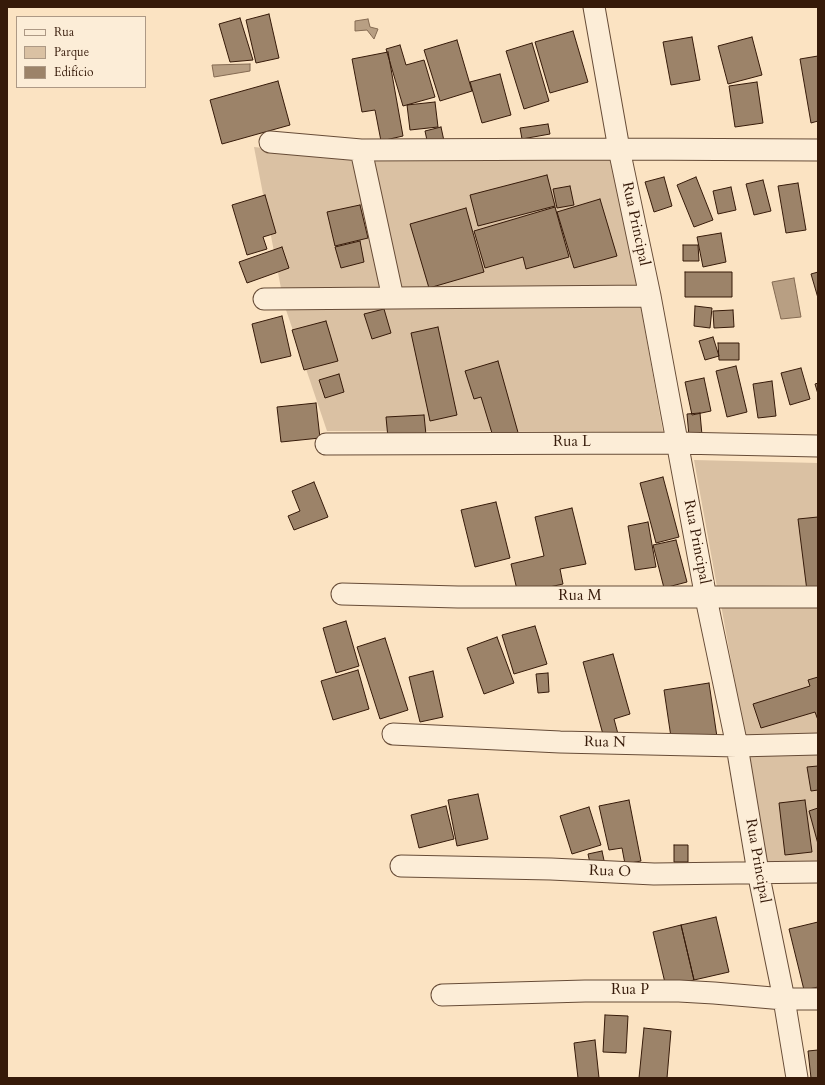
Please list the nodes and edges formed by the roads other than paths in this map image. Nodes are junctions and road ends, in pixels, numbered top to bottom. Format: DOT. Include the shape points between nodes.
graph roads {
  1 [pos="594,7"];
  2 [pos="270,142"];
  3 [pos="619,149"];
  4 [pos="361,150"];
  5 [pos="818,150"];
  6 [pos="650,296"];
  7 [pos="393,298"];
  8 [pos="264,299"];
  9 [pos="677,443"];
  10 [pos="326,444"];
  11 [pos="818,446"];
  12 [pos="342,594"];
  13 [pos="818,597"];
  14 [pos="706,598"];
  15 [pos="393,734"];
  16 [pos="818,744"];
  17 [pos="737,746"];
  18 [pos="401,866"];
  19 [pos="758,872"];
  20 [pos="818,872"];
  21 [pos="442,995"];
  22 [pos="784,999"];
  23 [pos="818,999"];
  24 [pos="797,1078"];
  1 -- 3 [label="street, Rua Principal"];
  2 -- 4 [label="street"];
  3 -- 4 [label="street"];
  3 -- 5 [label="street"];
  3 -- 6 [label="street, Rua Principal"];
  4 -- 7 [label="street"];
  6 -- 7 [label="street"];
  6 -- 9 [label="street, Rua Principal"];
  7 -- 8 [label="street"];
  9 -- 10 [label="street, Rua L"];
  9 -- 11 [label="street, Rua L"];
  9 -- 14 [label="street, Rua Principal"];
  12 -- 14 [label="street, Rua M"];
  13 -- 14 [label="street, Rua M"];
  14 -- 17 [label="street, Rua Principal"];
  15 -- 17 [label="street, Rua N" via="560,742"];
  16 -- 17 [label="street, Rua N"];
  17 -- 19 [label="street, Rua Principal"];
  18 -- 19 [label="street, Rua O" via="654,874"];
  19 -- 20 [label="street, Rua O"];
  19 -- 22 [label="street, Rua Principal"];
  21 -- 22 [label="street, Rua P" via="671,991"];
  22 -- 23 [label="street, Rua P"];
  22 -- 24 [label="street, Rua Principal"];
}
